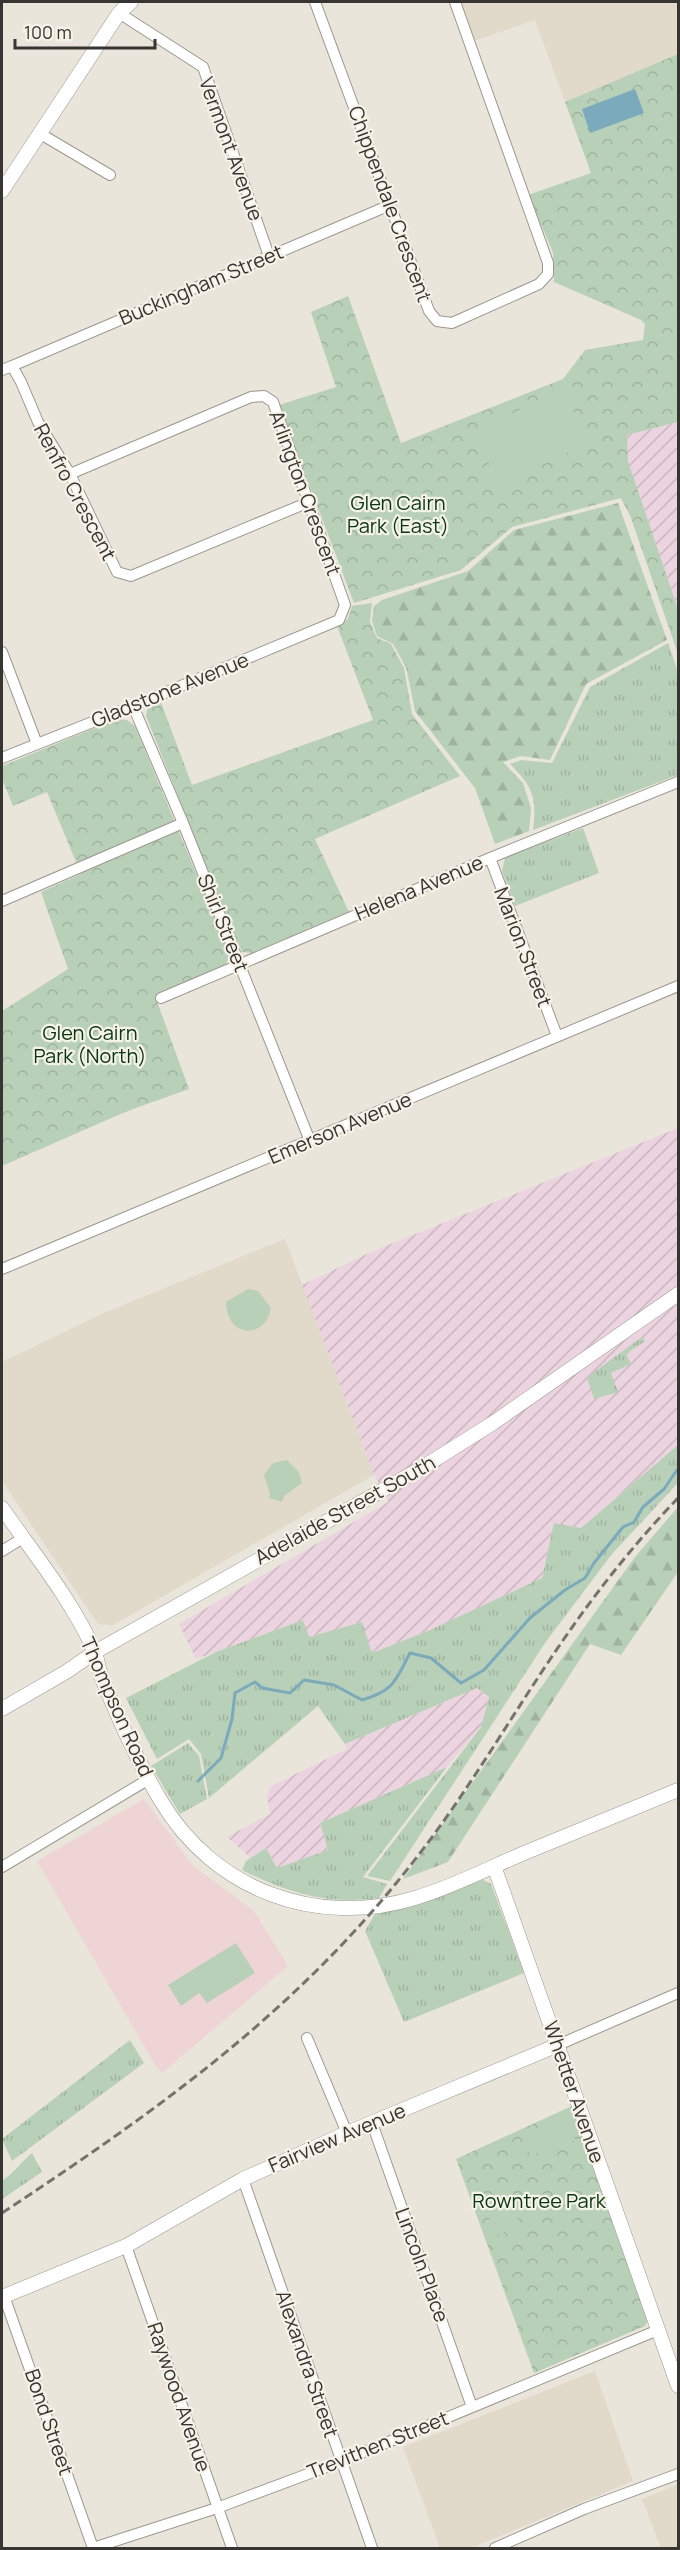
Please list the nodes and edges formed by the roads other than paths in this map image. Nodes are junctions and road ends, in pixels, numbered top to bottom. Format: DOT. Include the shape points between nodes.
graph roads {
  1 [pos="131,2"];
  2 [pos="315,2"];
  3 [pos="455,2"];
  4 [pos="119,13"];
  5 [pos="39,133"];
  6 [pos="110,175"];
  7 [pos="2,191"];
  8 [pos="390,205"];
  9 [pos="270,256"];
  10 [pos="7,368"];
  11 [pos="70,474"];
  12 [pos="309,502"];
  13 [pos="339,620"];
  14 [pos="2,652"];
  15 [pos="134,706"];
  16 [pos="37,744"];
  17 [pos="2,758"];
  18 [pos="678,782"];
  19 [pos="183,823"];
  20 [pos="490,858"];
  21 [pos="2,901"];
  22 [pos="241,966"];
  23 [pos="678,986"];
  24 [pos="161,998"];
  25 [pos="557,1036"];
  26 [pos="310,1140"];
  27 [pos="2,1269"];
  28 [pos="678,1294"];
  29 [pos="2,1508"];
  30 [pos="23,1538"];
  31 [pos="2,1551"];
  32 [pos="94,1652"];
  33 [pos="2,1709"];
  34 [pos="149,1779"];
  35 [pos="678,1791"];
  36 [pos="494,1866"];
  37 [pos="2,1867"];
  38 [pos="678,1993"];
  39 [pos="307,2038"];
  40 [pos="558,2045"];
  41 [pos="372,2123"];
  42 [pos="347,2133"];
  43 [pos="243,2179"];
  44 [pos="126,2246"];
  45 [pos="3,2296"];
  46 [pos="658,2330"];
  47 [pos="678,2386"];
  48 [pos="472,2407"];
  49 [pos="340,2462"];
  50 [pos="678,2474"];
  51 [pos="217,2508"];
  52 [pos="93,2548"];
  53 [pos="232,2548"];
  54 [pos="372,2548"];
  55 [pos="495,2548"];
  1 -- 4 [label="street"];
  2 -- 8 [label="street, Chippendale Crescent"];
  3 -- 8 [label="street, Chippendale Crescent" via="548,263 548,274 539,284 452,323 436,321"];
  4 -- 5 [label="street"];
  4 -- 9 [label="street, Vermont Avenue" via="202,67"];
  5 -- 6 [label="street"];
  5 -- 7 [label="street"];
  8 -- 9 [label="street, Buckingham Street"];
  9 -- 10 [label="street, Buckingham Street"];
  10 -- 11 [label="street, Renfro Crescent" via="21,382 38,422"];
  11 -- 12 [label="street, Renfro Crescent" via="117,572 131,576"];
  11 -- 12 [label="street, Arlington Crescent" via="251,397 264,396 273,402"];
  12 -- 13 [label="street, Arlington Crescent" via="345,605"];
  13 -- 15 [label="street, Gladstone Avenue"];
  14 -- 16 [label="street"];
  15 -- 16 [label="street, Gladstone Avenue"];
  15 -- 19 [label="street, Shirl Street"];
  16 -- 17 [label="street, Gladstone Avenue"];
  18 -- 20 [label="street, Helena Avenue"];
  19 -- 21 [label="street"];
  19 -- 22 [label="street, Shirl Street"];
  20 -- 22 [label="street, Helena Avenue"];
  20 -- 25 [label="street, Marion Street"];
  22 -- 24 [label="street, Helena Avenue"];
  22 -- 26 [label="street, Shirl Street"];
  23 -- 25 [label="street, Emerson Avenue"];
  25 -- 26 [label="street, Emerson Avenue"];
  26 -- 27 [label="street, Emerson Avenue"];
  28 -- 32 [label="street, Adelaide Street South" via="420,1469"];
  29 -- 30 [label="street, Thompson Road"];
  30 -- 31 [label="street"];
  30 -- 32 [label="street, Thompson Road" via="66,1599"];
  32 -- 33 [label="street, Adelaide Street South"];
  32 -- 34 [label="street, Thompson Road" via="114,1707"];
  34 -- 36 [label="street, Thompson Road" via="162,1804 198,1847 251,1888 279,1899 328,1907 377,1907 414,1898"];
  34 -- 37 [label="street"];
  35 -- 36 [label="street, Thompson Road"];
  36 -- 40 [label="street, Whetter Avenue"];
  38 -- 40 [label="street, Fairview Avenue"];
  39 -- 42 [label="street"];
  40 -- 41 [label="street, Fairview Avenue"];
  40 -- 46 [label="street, Whetter Avenue"];
  41 -- 42 [label="street, Fairview Avenue"];
  41 -- 48 [label="street, Lincoln Place"];
  42 -- 43 [label="street, Fairview Avenue"];
  43 -- 44 [label="street, Fairview Avenue"];
  43 -- 49 [label="street, Alexandra Street"];
  44 -- 45 [label="street, Fairview Avenue"];
  44 -- 51 [label="street, Raywood Avenue"];
  45 -- 52 [label="street, Bond Street"];
  46 -- 47 [label="street, Whetter Avenue"];
  46 -- 48 [label="street, Trevithen Street"];
  48 -- 49 [label="street, Trevithen Street"];
  49 -- 51 [label="street, Trevithen Street"];
  49 -- 54 [label="street, Alexandra Street"];
  50 -- 55 [label="street"];
  51 -- 52 [label="street, Trevithen Street"];
  51 -- 53 [label="street, Raywood Avenue"];
}
